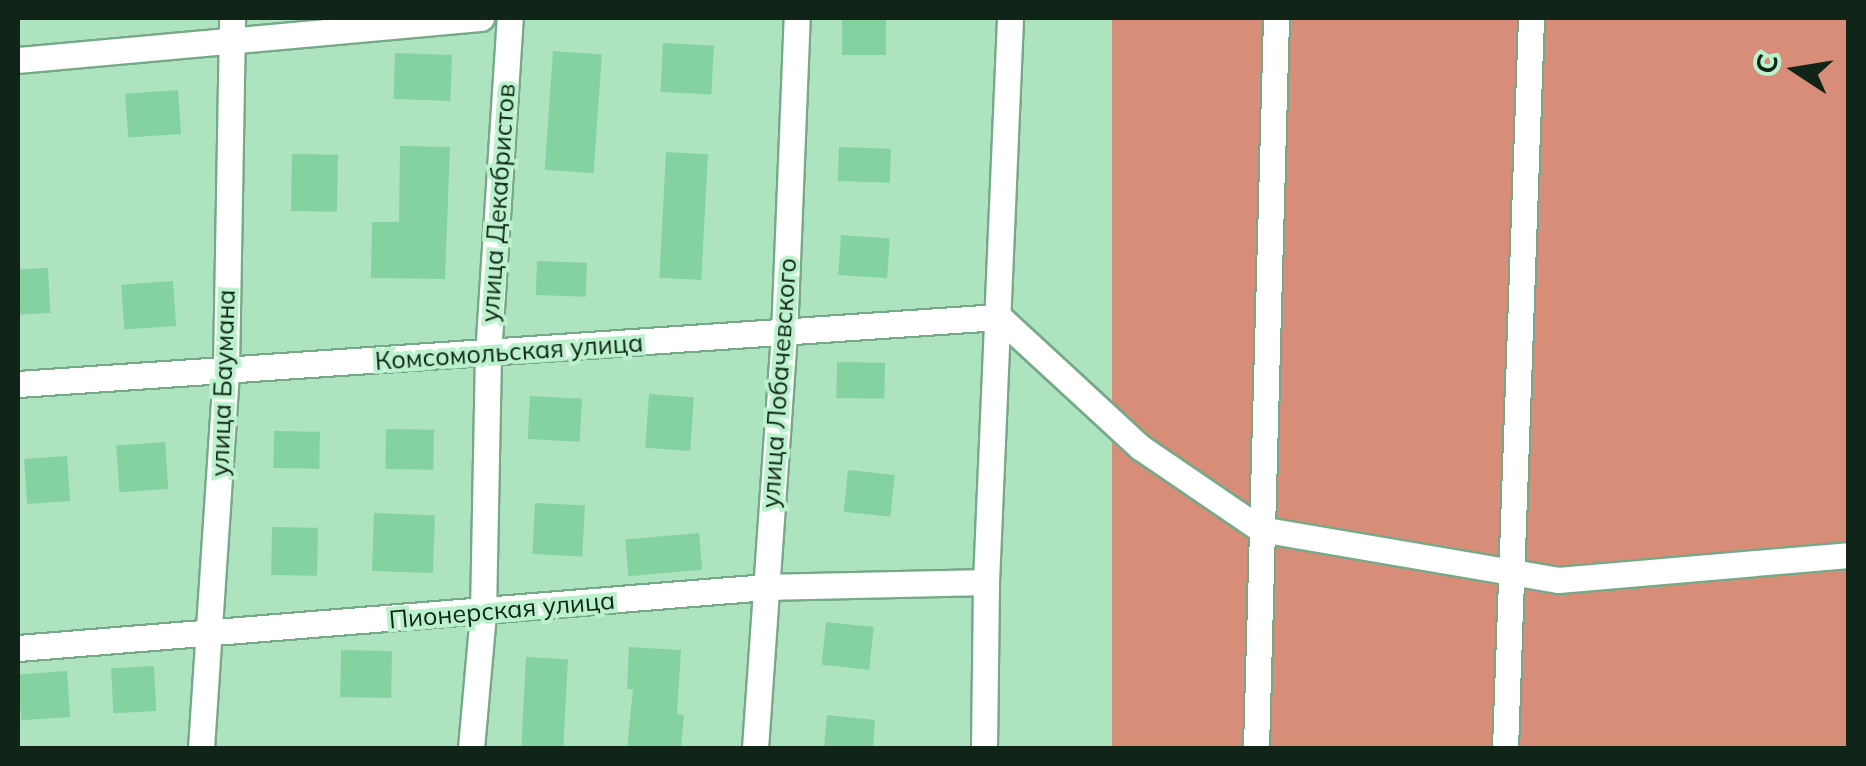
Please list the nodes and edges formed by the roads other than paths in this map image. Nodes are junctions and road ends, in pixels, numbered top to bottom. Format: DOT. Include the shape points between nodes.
graph roads {
  1 [pos="481,18"];
  2 [pos="510,18"];
  3 [pos="797,18"];
  4 [pos="1010,18"];
  5 [pos="1276,18"];
  6 [pos="1530,18"];
  7 [pos="231,30"];
  8 [pos="18,60"];
  9 [pos="999,317"];
  10 [pos="784,334"];
  11 [pos="488,354"];
  12 [pos="226,368"];
  13 [pos="18,384"];
  14 [pos="1260,529"];
  15 [pos="1848,555"];
  16 [pos="1510,571"];
  17 [pos="986,582"];
  18 [pos="766,586"];
  19 [pos="482,613"];
  20 [pos="212,630"];
  21 [pos="18,648"];
  22 [pos="201,748"];
  23 [pos="471,748"];
  24 [pos="754,748"];
  25 [pos="984,748"];
  26 [pos="1256,748"];
  27 [pos="1506,748"];
  1 -- 7 [label="street"];
  2 -- 11 [label="street, улица Декабристов"];
  3 -- 10 [label="street, улица Лобачевского"];
  4 -- 9 [label="street"];
  5 -- 14 [label="street"];
  6 -- 16 [label="street"];
  7 -- 8 [label="street"];
  7 -- 12 [label="street, улица Баумана"];
  9 -- 10 [label="street, Комсомольская улица"];
  9 -- 14 [label="street" via="1140,447"];
  9 -- 17 [label="street"];
  10 -- 11 [label="street, Комсомольская улица"];
  10 -- 18 [label="street, улица Лобачевского"];
  11 -- 12 [label="street, Комсомольская улица"];
  11 -- 19 [label="street, улица Декабристов"];
  12 -- 13 [label="street, Комсомольская улица"];
  12 -- 20 [label="street, улица Баумана"];
  14 -- 16 [label="street"];
  14 -- 26 [label="street"];
  15 -- 16 [label="street" via="1558,580"];
  16 -- 27 [label="street"];
  17 -- 18 [label="street, Пионерская улица"];
  17 -- 25 [label="street"];
  18 -- 19 [label="street, Пионерская улица"];
  18 -- 24 [label="street, улица Лобачевского"];
  19 -- 20 [label="street, Пионерская улица"];
  19 -- 23 [label="street, улица Декабристов"];
  20 -- 21 [label="street, Пионерская улица"];
  20 -- 22 [label="street, улица Баумана"];
}
